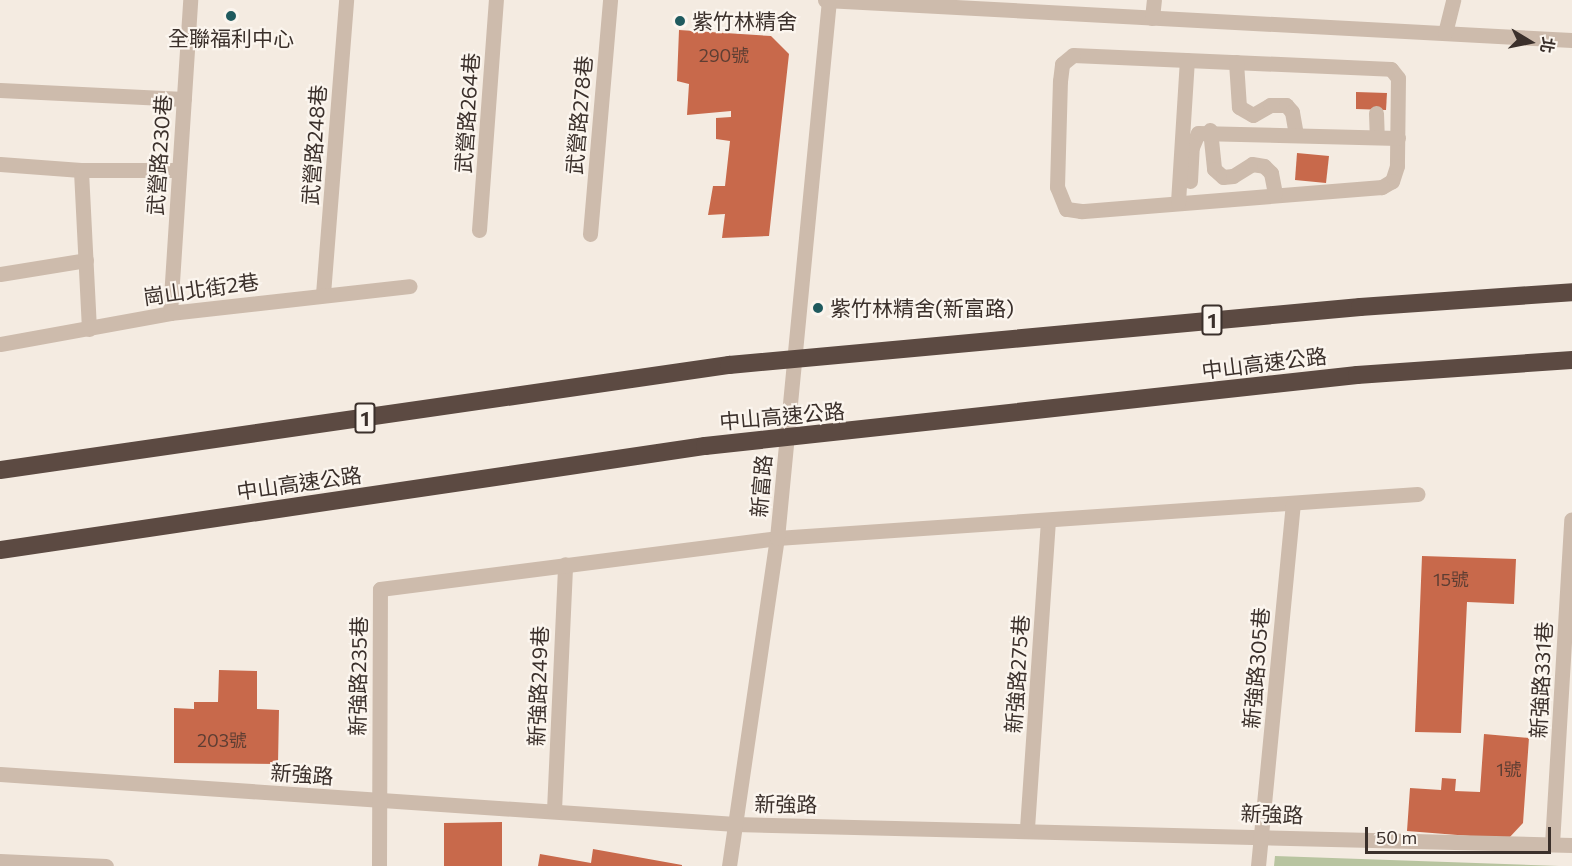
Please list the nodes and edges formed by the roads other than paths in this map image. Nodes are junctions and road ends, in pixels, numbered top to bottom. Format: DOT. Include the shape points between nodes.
graph roads {
  1 [pos="190,0"];
  2 [pos="346,0"];
  3 [pos="496,0"];
  4 [pos="610,0"];
  5 [pos="828,0"];
  6 [pos="1154,0"];
  7 [pos="1453,0"];
  8 [pos="1152,18"];
  9 [pos="1445,33"];
  10 [pos="1572,40"];
  11 [pos="1187,60"];
  12 [pos="1236,62"];
  13 [pos="0,90"];
  14 [pos="184,99"];
  15 [pos="1376,113"];
  16 [pos="1210,130"];
  17 [pos="1296,134"];
  18 [pos="1377,137"];
  19 [pos="1398,138"];
  20 [pos="0,164"];
  21 [pos="81,170"];
  22 [pos="178,170"];
  23 [pos="1190,181"];
  24 [pos="1275,194"];
  25 [pos="1178,202"];
  26 [pos="479,230"];
  27 [pos="590,234"];
  28 [pos="86,260"];
  29 [pos="0,274"];
  30 [pos="409,286"];
  31 [pos="1572,291"];
  32 [pos="323,294"];
  33 [pos="170,313"];
  34 [pos="89,329"];
  35 [pos="0,344"];
  36 [pos="1572,360"];
  37 [pos="0,470"];
  38 [pos="1418,494"];
  39 [pos="1293,504"];
  40 [pos="1571,520"];
  41 [pos="1048,522"];
  42 [pos="777,538"];
  43 [pos="0,550"];
  44 [pos="565,564"];
  45 [pos="0,774"];
  46 [pos="377,800"];
  47 [pos="554,810"];
  48 [pos="735,824"];
  49 [pos="1027,828"];
  50 [pos="1262,835"];
  51 [pos="1552,844"];
  52 [pos="1572,844"];
  53 [pos="0,861"];
  54 [pos="64,865"];
  55 [pos="106,866"];
  56 [pos="379,866"];
  57 [pos="729,866"];
  58 [pos="1258,866"];
  1 -- 14 [label="street, 武營路230巷"];
  2 -- 32 [label="street, 武營路248巷"];
  3 -- 26 [label="street, 武營路264巷"];
  4 -- 27 [label="street, 武營路278巷"];
  5 -- 8 [label="street"];
  5 -- 42 [label="street, 新富路"];
  6 -- 8 [label="street"];
  7 -- 9 [label="street"];
  8 -- 9 [label="street"];
  9 -- 10 [label="street"];
  11 -- 12 [label="street"];
  11 -- 25 [label="street"];
  11 -- 25 [label="street" via="1073,55 1062,63 1060,81 1057,187 1066,209"];
  12 -- 17 [label="street" via="1239,107 1253,115 1270,105 1286,105 1292,112"];
  12 -- 19 [label="street" via="1391,69 1398,78"];
  13 -- 14 [label="street"];
  14 -- 22 [label="street, 武營路230巷"];
  15 -- 18 [label="street"];
  16 -- 17 [label="street"];
  16 -- 23 [label="street" via="1198,133 1192,147"];
  16 -- 24 [label="street" via="1214,169 1223,177 1233,176 1252,164 1264,166 1271,172"];
  17 -- 18 [label="street"];
  18 -- 19 [label="street"];
  19 -- 24 [label="street" via="1392,181 1382,187"];
  20 -- 21 [label="street"];
  21 -- 22 [label="street"];
  21 -- 28 [label="street"];
  22 -- 33 [label="street, 武營路230巷"];
  24 -- 25 [label="street"];
  28 -- 29 [label="street"];
  28 -- 34 [label="street"];
  30 -- 32 [label="street, 崗山北街2巷"];
  31 -- 37 [label="highway, 1" via="729,365"];
  32 -- 33 [label="street, 崗山北街2巷"];
  33 -- 34 [label="street, 崗山北街2巷"];
  34 -- 35 [label="street, 崗山北街2巷"];
  36 -- 43 [label="highway, 中山高速公路" via="1357,375 705,446"];
  38 -- 39 [label="street"];
  39 -- 41 [label="street"];
  39 -- 50 [label="street, 新強路305巷"];
  40 -- 51 [label="street, 新強路331巷"];
  41 -- 42 [label="street"];
  41 -- 49 [label="street, 新強路275巷"];
  42 -- 44 [label="street"];
  42 -- 48 [label="street, 新富路"];
  44 -- 46 [label="street, 新強路235巷" via="380,589"];
  44 -- 47 [label="street, 新強路249巷"];
  45 -- 46 [label="street, 新強路"];
  46 -- 47 [label="street, 新強路"];
  46 -- 56 [label="street, 新強路235巷"];
  47 -- 48 [label="street, 新強路"];
  48 -- 49 [label="street, 新強路"];
  48 -- 57 [label="street, 新富路"];
  49 -- 50 [label="street, 新強路"];
  50 -- 51 [label="street, 新強路"];
  50 -- 58 [label="street, 新強路305巷"];
  51 -- 52 [label="street, 新強路"];
  53 -- 54 [label="street"];
  54 -- 55 [label="street"];
}
